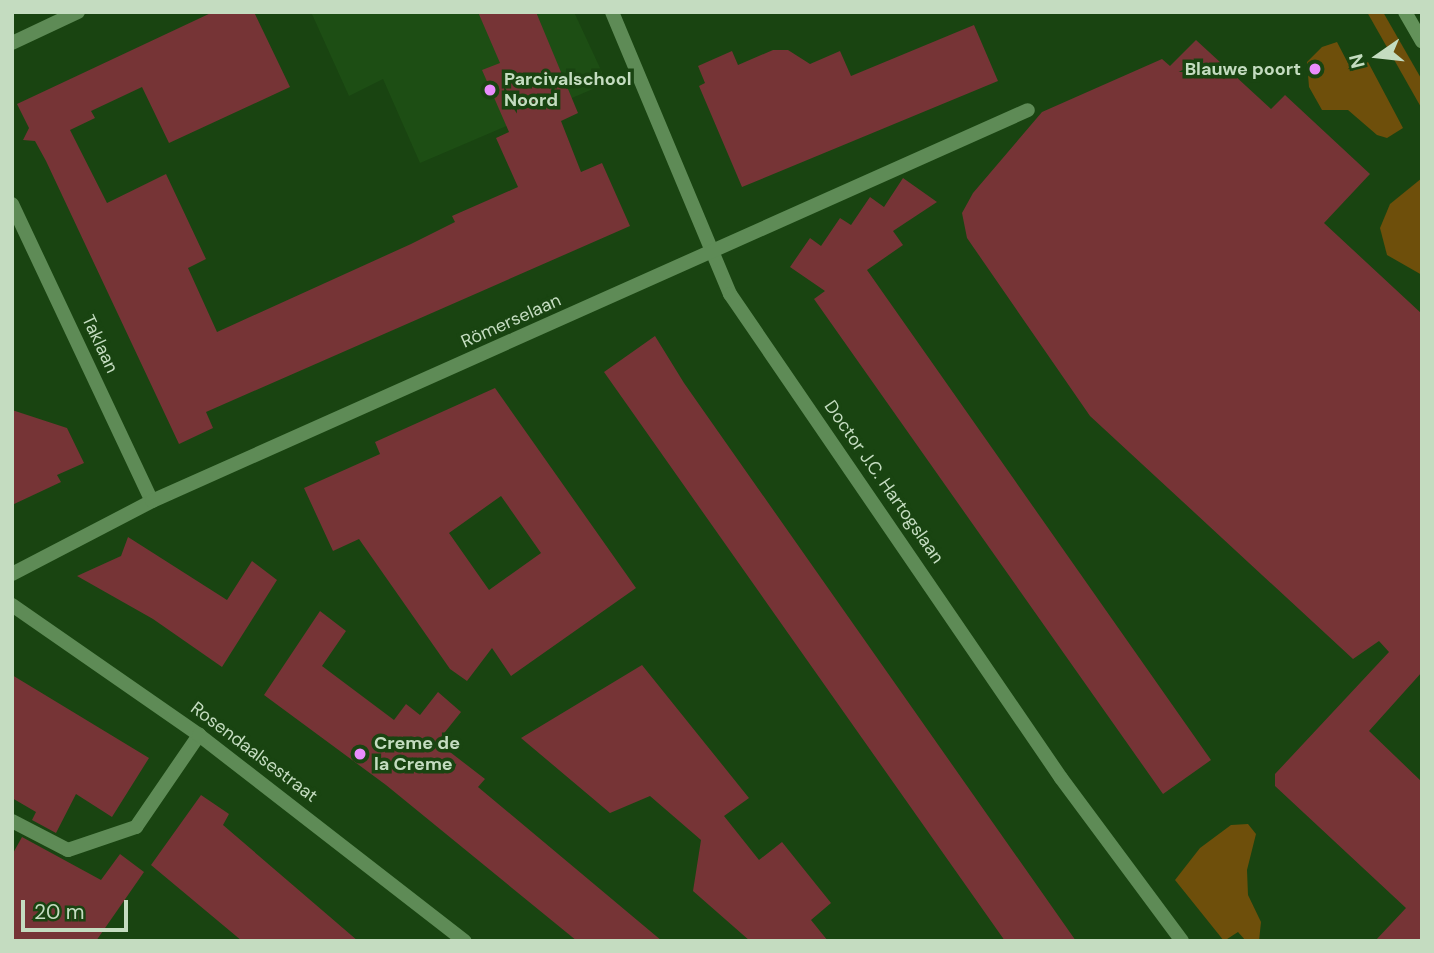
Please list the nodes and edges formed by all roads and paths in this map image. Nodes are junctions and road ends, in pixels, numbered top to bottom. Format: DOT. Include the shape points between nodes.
graph roads {
  1 [pos="78,12"];
  2 [pos="612,12"];
  3 [pos="1405,12"];
  4 [pos="1422,42"];
  5 [pos="12,43"];
  6 [pos="1028,110"];
  7 [pos="12,204"];
  8 [pos="715,251"];
  9 [pos="152,501"];
  10 [pos="12,574"];
  11 [pos="12,604"];
  12 [pos="199,734"];
  13 [pos="12,821"];
  14 [pos="465,941"];
  15 [pos="1182,941"];
  1 -- 5 [label="street"];
  2 -- 8 [label="street, Doctor J.C. Hartogslaan"];
  3 -- 4 [label="main road"];
  6 -- 8 [label="street, Römerselaan"];
  7 -- 9 [label="street, Taklaan"];
  8 -- 9 [label="street, Römerselaan"];
  8 -- 15 [label="street, Doctor J.C. Hartogslaan" via="730,294 1061,778"];
  9 -- 10 [label="street, Römerselaan"];
  11 -- 12 [label="street, Rosendaalsestraat"];
  12 -- 13 [label="street" via="136,827 68,850"];
  12 -- 14 [label="street, Rosendaalsestraat"];
}
